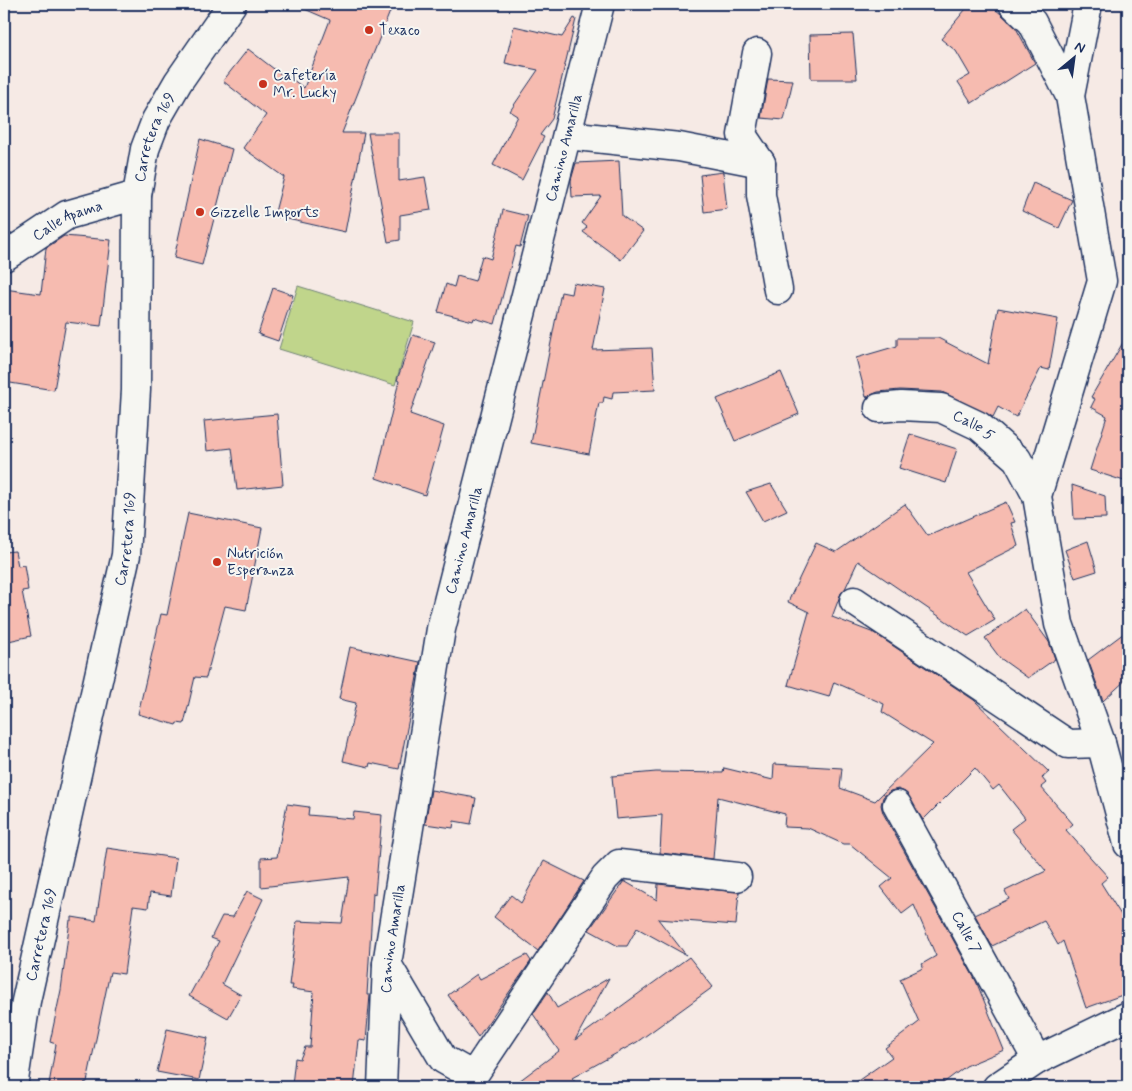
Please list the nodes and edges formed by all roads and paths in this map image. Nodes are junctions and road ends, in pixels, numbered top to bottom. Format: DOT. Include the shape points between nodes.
graph roads {
  1 [pos="232,4"];
  2 [pos="600,4"];
  3 [pos="1013,4"];
  4 [pos="1088,4"];
  5 [pos="757,53"];
  6 [pos="1070,96"];
  7 [pos="567,135"];
  8 [pos="761,163"];
  9 [pos="137,195"];
  10 [pos="4,256"];
  11 [pos="778,290"];
  12 [pos="879,408"];
  13 [pos="1036,496"];
  14 [pos="854,601"];
  15 [pos="1101,743"];
  16 [pos="896,805"];
  17 [pos="1128,844"];
  18 [pos="737,878"];
  19 [pos="387,964"];
  20 [pos="1128,1016"];
  21 [pos="1037,1060"];
  22 [pos="13,1087"];
  23 [pos="382,1087"];
  24 [pos="997,1087"];
  1 -- 9 [label="street, Carretera 169" via="156,120 145,149"];
  2 -- 7 [label="street, Camino Amarilla"];
  3 -- 6 [label="street" via="1032,22"];
  4 -- 6 [label="street"];
  5 -- 8 [label="street" via="742,135"];
  6 -- 13 [label="street" via="1102,281"];
  7 -- 8 [label="street" via="679,147"];
  7 -- 19 [label="street, Camino Amarilla" via="441,629"];
  8 -- 11 [label="street" via="761,196"];
  9 -- 10 [label="street, Calle Apama" via="67,215"];
  9 -- 22 [label="street, Carretera 169" via="136,390 126,555 26,1001"];
  12 -- 13 [label="street, Calle 5" via="941,408 979,426 1017,459"];
  13 -- 15 [label="street" via="1059,624"];
  14 -- 15 [label="street" via="1068,744"];
  15 -- 17 [label="street"];
  16 -- 21 [label="street, Calle 7"];
  18 -- 19 [label="street" via="618,864 473,1076 442,1059"];
  19 -- 23 [label="street, Camino Amarilla"];
  20 -- 21 [label="street"];
  21 -- 24 [label="street"];
}
